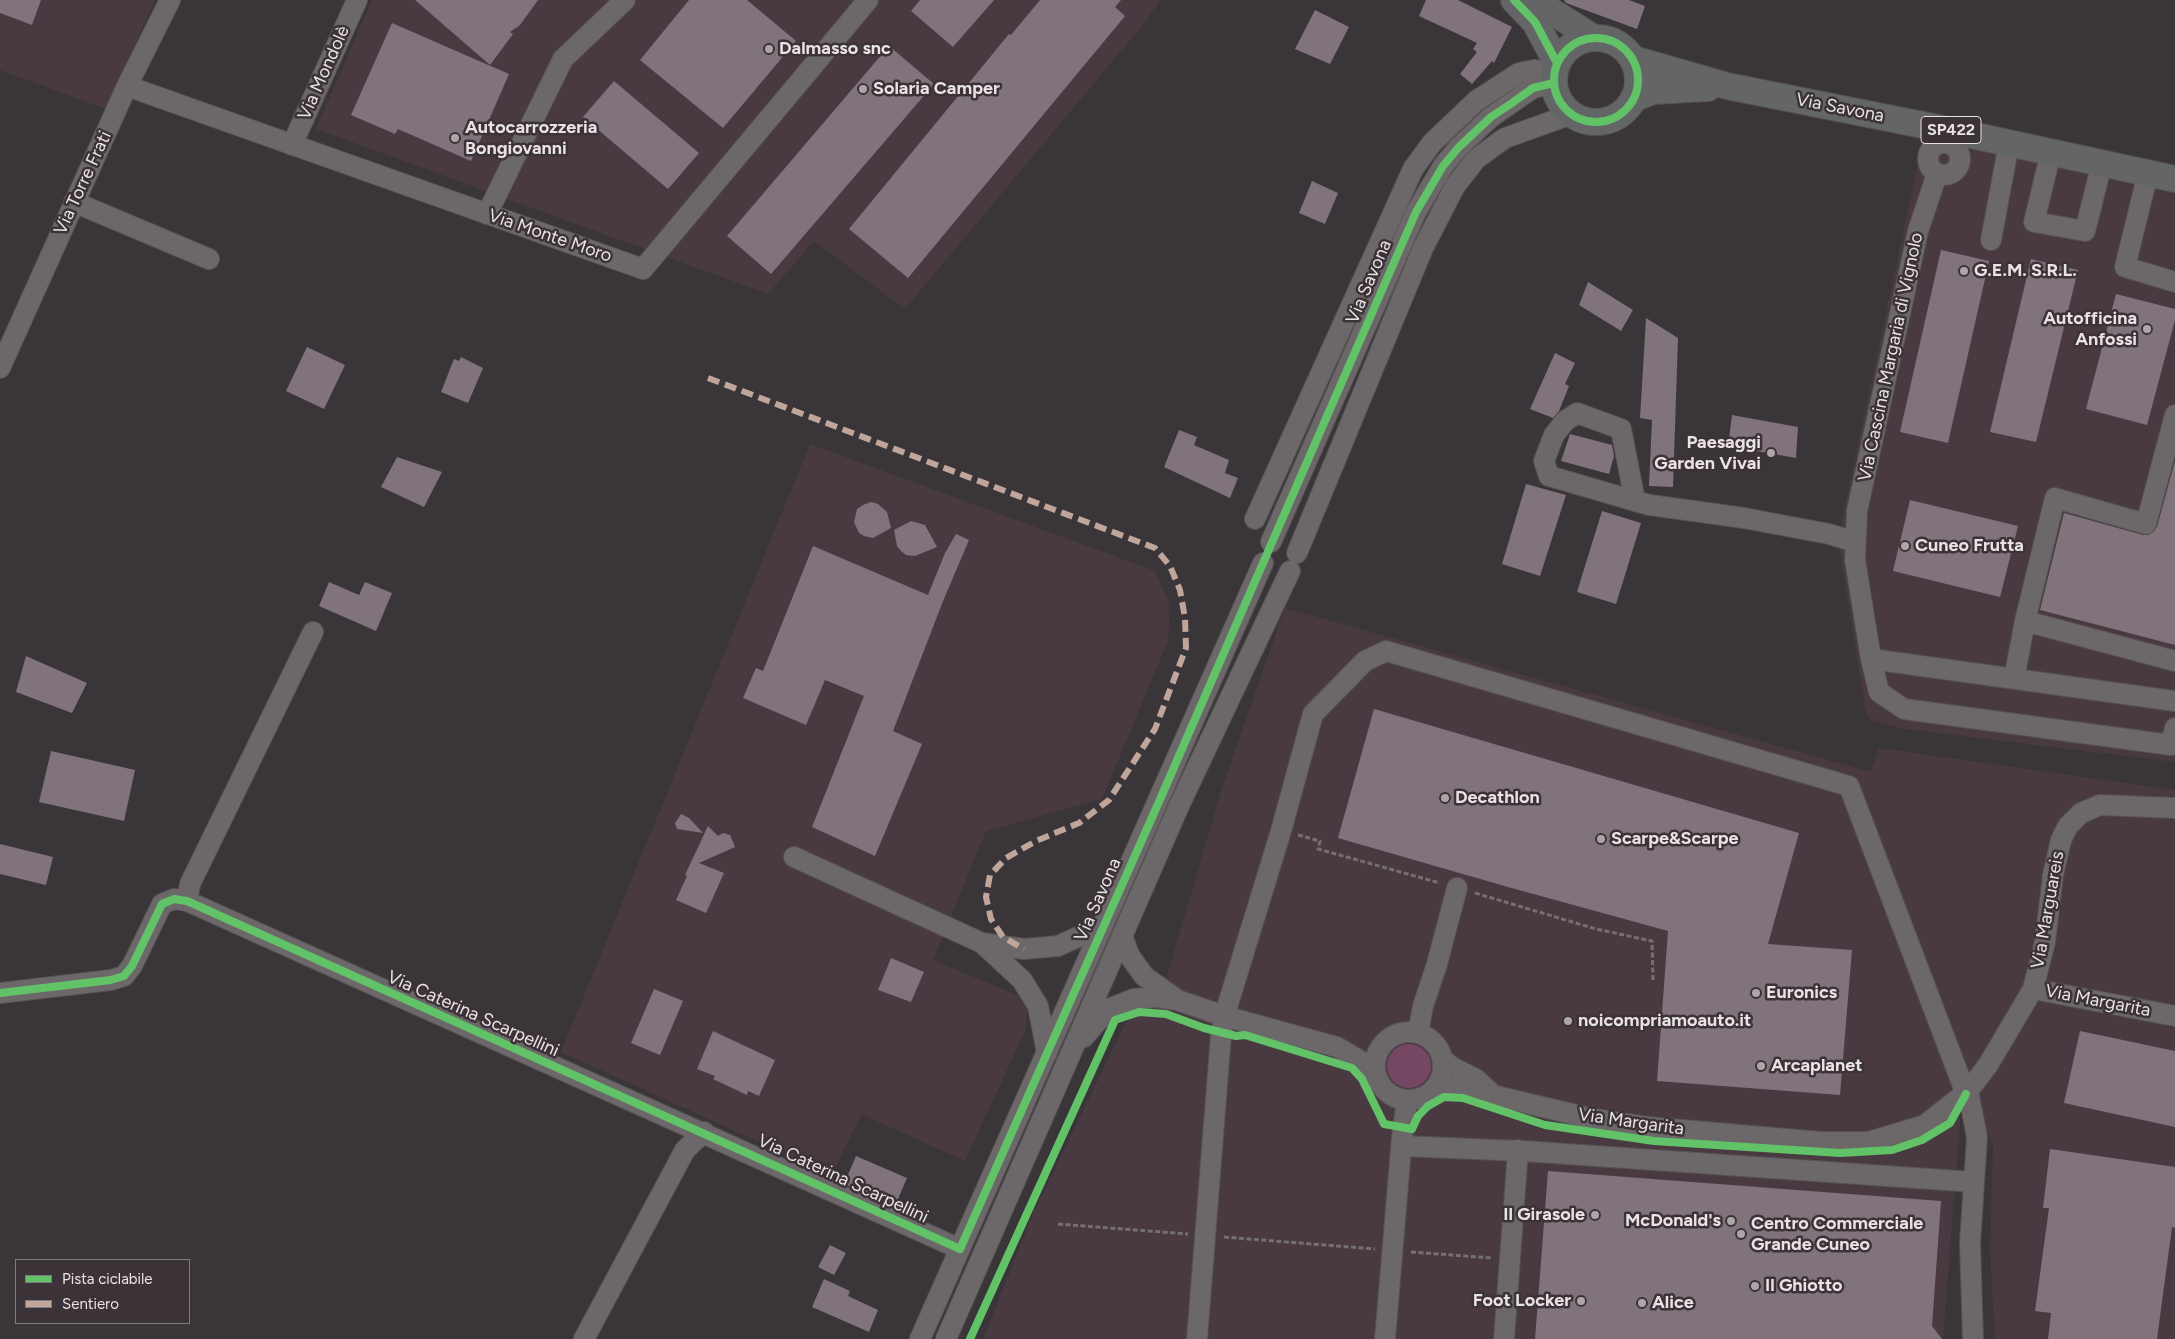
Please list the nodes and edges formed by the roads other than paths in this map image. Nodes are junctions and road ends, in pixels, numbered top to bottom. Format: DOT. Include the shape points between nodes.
graph roads {
  1 [pos="170,0"];
  2 [pos="357,0"];
  3 [pos="625,0"];
  4 [pos="868,0"];
  5 [pos="1514,0"];
  6 [pos="1527,0"];
  7 [pos="1594,38"];
  8 [pos="1632,59"];
  9 [pos="1555,73"];
  10 [pos="127,86"];
  11 [pos="1727,86"];
  12 [pos="1633,99"];
  13 [pos="1572,114"];
  14 [pos="1951,137"];
  15 [pos="2009,143"];
  16 [pos="292,145"];
  17 [pos="2051,152"];
  18 [pos="2102,163"];
  19 [pos="2148,173"];
  20 [pos="2175,179"];
  21 [pos="74,202"];
  22 [pos="487,214"];
  23 [pos="1991,240"];
  24 [pos="209,259"];
  25 [pos="2175,282"];
  26 [pos="0,368"];
  27 [pos="2175,415"];
  28 [pos="1642,503"];
  29 [pos="1255,519"];
  30 [pos="1271,542"];
  31 [pos="1855,542"];
  32 [pos="1264,563"];
  33 [pos="2026,621"];
  34 [pos="313,632"];
  35 [pos="1871,659"];
  36 [pos="2175,661"];
  37 [pos="2014,679"];
  38 [pos="2175,701"];
  39 [pos="2175,728"];
  40 [pos="2175,808"];
  41 [pos="794,857"];
  42 [pos="1458,888"];
  43 [pos="187,901"];
  44 [pos="1102,926"];
  45 [pos="1122,935"];
  46 [pos="982,943"];
  47 [pos="2033,989"];
  48 [pos="0,993"];
  49 [pos="1177,1000"];
  50 [pos="1224,1016"];
  51 [pos="2175,1016"];
  52 [pos="1411,1033"];
  53 [pos="1386,1041"];
  54 [pos="1337,1047"];
  55 [pos="1047,1053"];
  56 [pos="1070,1054"];
  57 [pos="1443,1060"];
  58 [pos="1375,1074"];
  59 [pos="1436,1088"];
  60 [pos="1387,1092"];
  61 [pos="1967,1092"];
  62 [pos="1494,1096"];
  63 [pos="1407,1100"];
  64 [pos="704,1132"];
  65 [pos="1401,1141"];
  66 [pos="1518,1150"];
  67 [pos="1974,1182"];
  68 [pos="960,1249"];
  69 [pos="584,1339"];
  70 [pos="920,1339"];
  71 [pos="946,1339"];
  72 [pos="1197,1339"];
  73 [pos="1385,1339"];
  74 [pos="1504,1339"];
  75 [pos="1973,1339"];
  1 -- 10 [label="street, Via Torre Frati"];
  2 -- 16 [label="street, Via Mondolè"];
  3 -- 22 [label="street" via="563,58"];
  4 -- 22 [label="street, Via Monte Moro" via="643,269"];
  5 -- 9 [label="main road" via="1535,22"];
  6 -- 7 [label="main road" via="1543,6"];
  7 -- 8 [label="main road, SP422" via="1616,43"];
  7 -- 9 [label="main road" via="1572,45 1563,53"];
  8 -- 11 [label="main road, Via Savona / SP422"];
  8 -- 12 [label="main road" via="1637,79"];
  9 -- 13 [label="main road" via="1556,95"];
  9 -- 29 [label="street" via="1534,70 1519,73 1476,101 1432,143 1413,169"];
  9 -- 30 [label="street, Via Savona" via="1491,117 1442,166 1416,212"];
  10 -- 16 [label="street, Via Monte Moro"];
  10 -- 21 [label="street, Via Torre Frati"];
  11 -- 12 [label="main road, Via Savona / SP422" via="1653,92"];
  11 -- 14 [label="main road, Via Savona / SP422"];
  12 -- 13 [label="main road, SP422" via="1624,110 1599,122"];
  13 -- 45 [label="street, Via Savona" via="1505,138 1476,159 1455,186 1423,248 1293,562"];
  14 -- 15 [label="main road, Via Savona / SP422"];
  14 -- 31 [label="street, Via Cascina Margaria di Vignolo" via="1936,145 1929,154 1930,166 1937,174 1918,231 1858,511"];
  15 -- 17 [label="main road, Via Savona / SP422"];
  15 -- 23 [label="street"];
  16 -- 22 [label="street, Via Monte Moro"];
  17 -- 18 [label="main road, Via Savona / SP422"];
  17 -- 18 [label="street" via="2034,222 2085,231"];
  18 -- 19 [label="main road, Via Savona / SP422"];
  19 -- 20 [label="main road, Via Savona / SP422"];
  19 -- 25 [label="street" via="2125,267"];
  21 -- 24 [label="street"];
  21 -- 26 [label="street, Via Torre Frati"];
  27 -- 33 [label="street" via="2146,524 2055,498"];
  28 -- 28 [label="street" via="1549,476 1544,460 1554,436 1565,421 1577,413 1621,429"];
  28 -- 31 [label="street" via="1744,518"];
  31 -- 35 [label="street, Via Cascina Margaria di Vignolo"];
  32 -- 44 [label="street, Via Savona"];
  33 -- 36 [label="street"];
  33 -- 37 [label="street"];
  34 -- 43 [label="street" via="190,884"];
  35 -- 37 [label="street"];
  35 -- 39 [label="street, Via Cascina Margaria di Vignolo" via="1879,692 1904,709 2171,744"];
  37 -- 38 [label="street"];
  40 -- 47 [label="street, Via Marguareis" via="2100,806 2081,813 2068,826 2060,840 2045,942"];
  41 -- 46 [label="street"];
  42 -- 52 [label="street" via="1437,964"];
  43 -- 48 [label="street" via="174,899 162,904 124,976"];
  43 -- 64 [label="street, Via Caterina Scarpellini"];
  44 -- 46 [label="street" via="1058,946 1024,949"];
  44 -- 55 [label="street, Via Savona"];
  45 -- 49 [label="street" via="1144,976"];
  45 -- 56 [label="street, Via Savona"];
  46 -- 55 [label="street" via="1022,980 1038,1006"];
  47 -- 51 [label="street, Via Margarita"];
  47 -- 61 [label="street, Via Margarita" via="1993,1057"];
  49 -- 50 [label="street"];
  49 -- 56 [label="street" via="1156,997 1134,999 1108,1009"];
  50 -- 54 [label="street"];
  50 -- 61 [label="street" via="1313,714 1365,661 1386,651 1849,786"];
  50 -- 72 [label="street" via="1213,1232"];
  52 -- 53 [label="street"];
  52 -- 57 [label="street" via="1434,1043"];
  53 -- 54 [label="street"];
  53 -- 58 [label="street" via="1377,1052"];
  54 -- 58 [label="street" via="1364,1063"];
  55 -- 68 [label="street, Via Savona"];
  56 -- 71 [label="street, Via Savona"];
  57 -- 59 [label="street"];
  57 -- 62 [label="street" via="1485,1086"];
  58 -- 60 [label="street"];
  59 -- 62 [label="street, Via Margarita" via="1471,1090"];
  59 -- 63 [label="street" via="1428,1095"];
  60 -- 63 [label="street"];
  60 -- 65 [label="street"];
  61 -- 62 [label="street, Via Margarita" via="1925,1125 1868,1142 1820,1142 1648,1127 1589,1118"];
  61 -- 67 [label="street" via="1977,1137"];
  63 -- 65 [label="street"];
  64 -- 68 [label="street, Via Caterina Scarpellini"];
  64 -- 69 [label="street" via="685,1150"];
  65 -- 66 [label="street"];
  65 -- 73 [label="street"];
  66 -- 67 [label="street"];
  66 -- 74 [label="street"];
  67 -- 75 [label="street" via="1970,1243"];
  68 -- 70 [label="street, Via Savona"];
}
